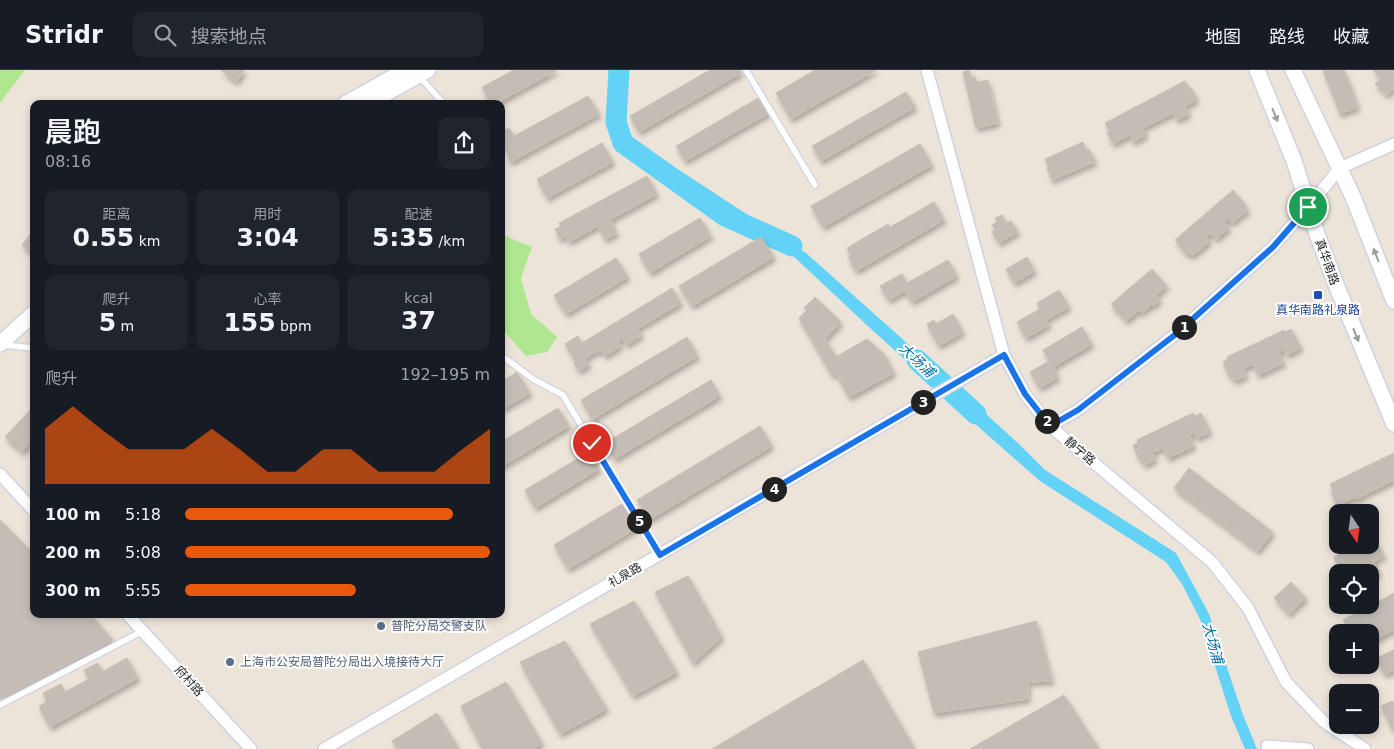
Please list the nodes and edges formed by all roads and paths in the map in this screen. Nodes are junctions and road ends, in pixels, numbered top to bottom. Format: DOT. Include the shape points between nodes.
graph roads {
  1 [pos="746,70"];
  2 [pos="927,70"];
  3 [pos="1257,70"];
  4 [pos="1293,70"];
  5 [pos="417,71"];
  6 [pos="354,100"];
  7 [pos="373,100"];
  8 [pos="441,100"];
  9 [pos="1394,144"];
  10 [pos="1340,168"];
  11 [pos="815,185"];
  12 [pos="1308,207"];
  13 [pos="1394,300"];
  14 [pos="30,304"];
  15 [pos="30,317"];
  16 [pos="0,330"];
  17 [pos="0,344"];
  18 [pos="30,348"];
  19 [pos="1004,355"];
  20 [pos="505,358"];
  21 [pos="1394,424"];
  22 [pos="1050,426"];
  23 [pos="0,474"];
  24 [pos="30,507"];
  25 [pos="660,555"];
  26 [pos="131,618"];
  27 [pos="143,631"];
  28 [pos="0,706"];
  29 [pos="251,749"];
  30 [pos="324,749"];
  31 [pos="1268,749"];
  32 [pos="1308,749"];
  33 [pos="1365,749"];
  1 -- 11 [label="lane"];
  2 -- 19 [label="street, 静宁路"];
  3 -- 12 [label="main road, 真华南路, one-way" via="1294,160"];
  4 -- 10 [label="main road"];
  5 -- 6 [label="main road"];
  5 -- 7 [label="main road"];
  5 -- 8 [label="lane"];
  9 -- 10 [label="street"];
  10 -- 12 [label="street"];
  13 -- 10 [label="main road, one-way"];
  12 -- 21 [label="main road, 真华南路, one-way" via="1336,287"];
  12 -- 22 [label="street" via="1273,247 1176,334 1078,410"];
  14 -- 16 [label="main road"];
  15 -- 17 [label="main road"];
  17 -- 18 [label="lane"];
  19 -- 22 [label="street, 静宁路" via="1025,394"];
  19 -- 25 [label="street, 礼泉路"];
  20 -- 25 [label="lane" via="533,380 563,395"];
  22 -- 33 [label="street, 静宁路" via="1212,562 1248,608 1286,682 1324,722"];
  23 -- 24 [label="street"];
  25 -- 30 [label="street, 礼泉路"];
  26 -- 27 [label="street, 府村路"];
  27 -- 28 [label="lane"];
  27 -- 29 [label="street, 府村路"];
  31 -- 32 [label="street" via="1267,746"];
}
